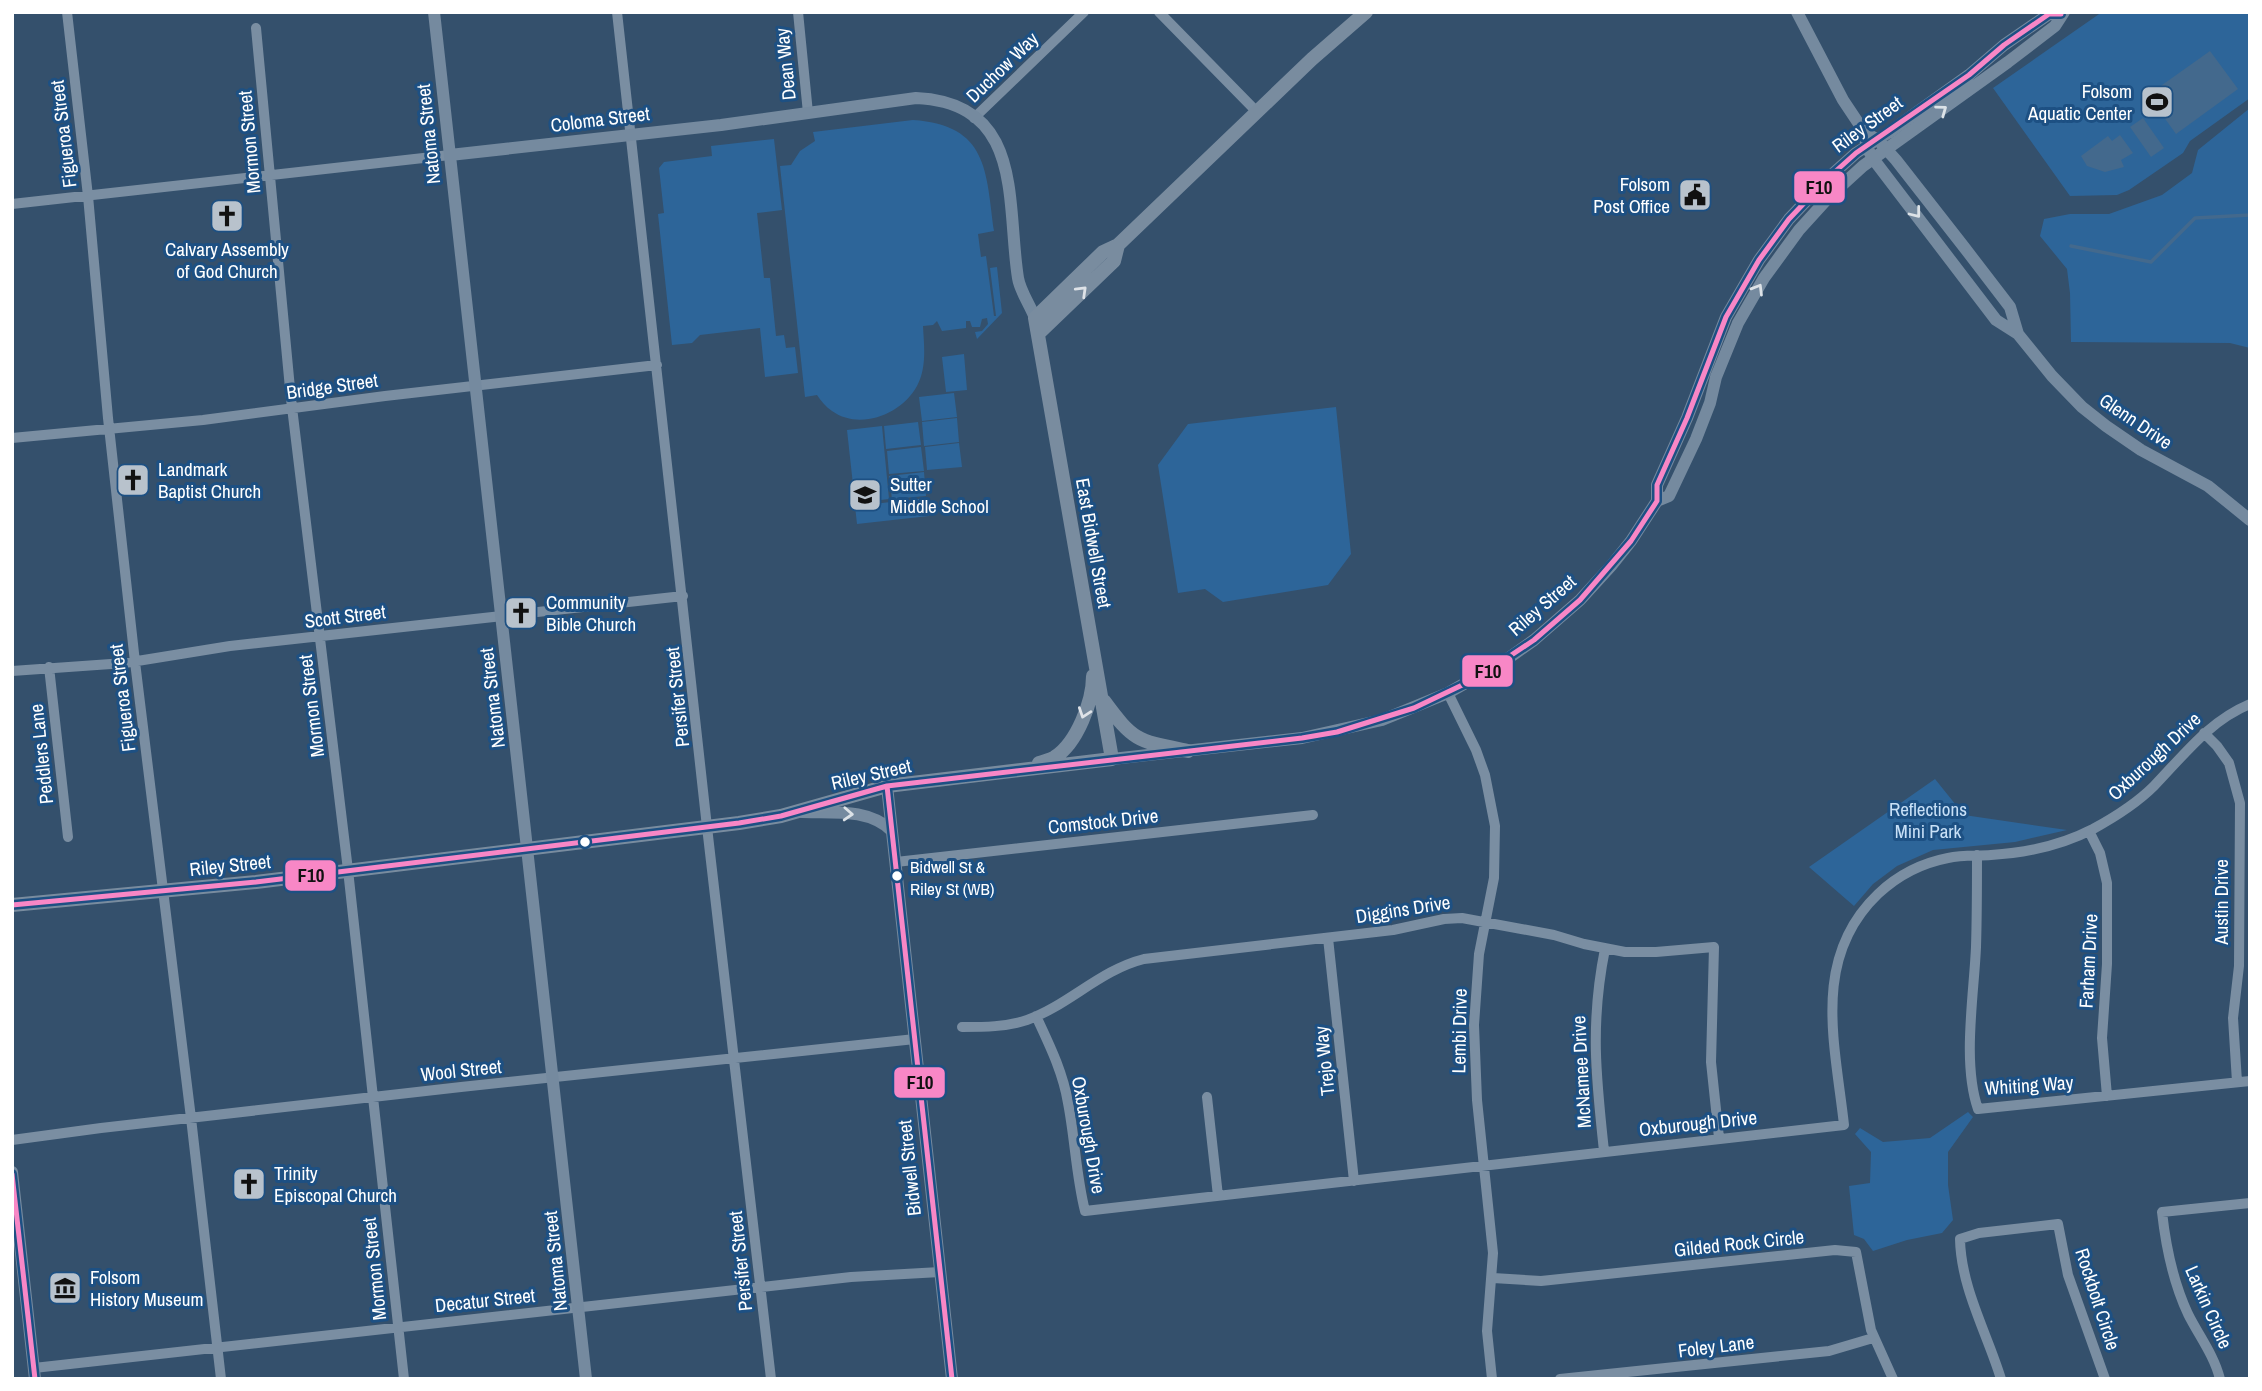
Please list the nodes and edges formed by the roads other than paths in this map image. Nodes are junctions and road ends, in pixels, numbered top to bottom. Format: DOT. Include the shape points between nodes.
graph roads {
  1 [pos="67,12"];
  2 [pos="434,12"];
  3 [pos="617,12"];
  4 [pos="798,12"];
  5 [pos="1084,12"];
  6 [pos="1159,12"];
  7 [pos="1366,12"];
  8 [pos="1797,12"];
  9 [pos="2063,13"];
  10 [pos="256,28"];
  11 [pos="1257,112"];
  12 [pos="808,113"];
  13 [pos="974,118"];
  14 [pos="631,135"];
  15 [pos="1869,140"];
  16 [pos="1887,150"];
  17 [pos="450,155"];
  18 [pos="1874,160"];
  19 [pos="269,175"];
  20 [pos="88,196"];
  21 [pos="12,204"];
  22 [pos="1118,245"];
  23 [pos="1961,272"];
  24 [pos="2010,307"];
  25 [pos="1035,318"];
  26 [pos="1039,333"];
  27 [pos="2018,334"];
  28 [pos="657,365"];
  29 [pos="476,386"];
  30 [pos="1698,388"];
  31 [pos="293,409"];
  32 [pos="110,429"];
  33 [pos="12,438"];
  34 [pos="1680,475"];
  35 [pos="1657,501"];
  36 [pos="2250,520"];
  37 [pos="683,596"];
  38 [pos="502,616"];
  39 [pos="321,636"];
  40 [pos="1093,647"];
  41 [pos="135,662"];
  42 [pos="49,667"];
  43 [pos="12,671"];
  44 [pos="1448,693"];
  45 [pos="1101,696"];
  46 [pos="2250,704"];
  47 [pos="2204,733"];
  48 [pos="1188,751"];
  49 [pos="1112,760"];
  50 [pos="1009,771"];
  51 [pos="887,786"];
  52 [pos="798,812"];
  53 [pos="1314,815"];
  54 [pos="707,827"];
  55 [pos="892,831"];
  56 [pos="2090,831"];
  57 [pos="68,837"];
  58 [pos="526,848"];
  59 [pos="1977,855"];
  60 [pos="895,862"];
  61 [pos="348,870"];
  62 [pos="164,891"];
  63 [pos="12,905"];
  64 [pos="1485,920"];
  65 [pos="1328,938"];
  66 [pos="1605,949"];
  67 [pos="1036,1016"];
  68 [pos="962,1027"];
  69 [pos="915,1039"];
  70 [pos="734,1057"];
  71 [pos="553,1077"];
  72 [pos="2250,1081"];
  73 [pos="2237,1082"];
  74 [pos="2107,1096"];
  75 [pos="373,1097"];
  76 [pos="1207,1097"];
  77 [pos="191,1118"];
  78 [pos="1719,1138"];
  79 [pos="12,1140"];
  80 [pos="1604,1151"];
  81 [pos="1484,1167"];
  82 [pos="12,1172"];
  83 [pos="1354,1181"];
  84 [pos="1218,1196"];
  85 [pos="2250,1203"];
  86 [pos="940,1272"];
  87 [pos="1493,1278"];
  88 [pos="760,1287"];
  89 [pos="579,1307"];
  90 [pos="398,1328"];
  91 [pos="1873,1338"];
  92 [pos="217,1348"];
  93 [pos="35,1373"];
  94 [pos="221,1379"];
  95 [pos="404,1379"];
  96 [pos="586,1379"];
  97 [pos="771,1379"];
  98 [pos="952,1379"];
  99 [pos="1492,1379"];
  100 [pos="1560,1379"];
  101 [pos="1893,1379"];
  102 [pos="2001,1379"];
  103 [pos="2105,1379"];
  104 [pos="2220,1379"];
  1 -- 20 [label="street, Figueroa Street"];
  2 -- 17 [label="street, Natoma Street"];
  3 -- 14 [label="street, Persifer Street"];
  4 -- 12 [label="street, Dean Way"];
  5 -- 13 [label="street, Duchow Way"];
  6 -- 11 [label="street"];
  7 -- 11 [label="main road"];
  8 -- 15 [label="street, Glenn Drive"];
  9 -- 15 [label="street, Riley Street" via="2049,14 1969,75"];
  16 -- 9 [label="street, Riley Street, one-way" via="2055,26"];
  10 -- 19 [label="street, Mormon Street"];
  11 -- 22 [label="main road"];
  12 -- 13 [label="street, Coloma Street" via="916,98 954,106"];
  12 -- 14 [label="street, Coloma Street"];
  13 -- 25 [label="street, Coloma Street" via="993,138 1006,163 1018,282"];
  14 -- 17 [label="street, Coloma Street"];
  14 -- 28 [label="street, Persifer Street"];
  15 -- 16 [label="street, Glenn Drive"];
  15 -- 18 [label="street, Glenn Drive"];
  15 -- 30 [label="street, Riley Street" via="1803,204 1763,253 1726,317"];
  16 -- 18 [label="street, Riley Street"];
  16 -- 24 [label="street, Glenn Drive"];
  17 -- 19 [label="street, Coloma Street"];
  17 -- 29 [label="street, Natoma Street"];
  18 -- 23 [label="street, Glenn Drive, one-way"];
  34 -- 18 [label="street, Riley Street, one-way" via="1728,347 1764,278 1829,197"];
  19 -- 20 [label="street, Coloma Street"];
  19 -- 31 [label="street, Mormon Street"];
  20 -- 21 [label="street, Coloma Street"];
  20 -- 32 [label="street, Figueroa Street"];
  22 -- 25 [label="main road" via="1103,252"];
  26 -- 22 [label="main road, one-way" via="1114,261"];
  23 -- 24 [label="street" via="1973,276 1993,301"];
  23 -- 27 [label="street, Glenn Drive" via="1996,320"];
  24 -- 27 [label="street, Glenn Drive"];
  25 -- 26 [label="main road, East Bidwell Street"];
  26 -- 40 [label="main road, East Bidwell Street"];
  27 -- 36 [label="street, Glenn Drive" via="2052,376 2098,420 2141,450 2208,486"];
  28 -- 29 [label="street, Bridge Street"];
  28 -- 37 [label="street, Persifer Street"];
  29 -- 31 [label="street, Bridge Street"];
  29 -- 38 [label="street, Natoma Street"];
  30 -- 34 [label="street" via="1699,409 1678,462"];
  30 -- 35 [label="street, Riley Street" via="1657,485"];
  31 -- 32 [label="street, Bridge Street"];
  31 -- 39 [label="street, Mormon Street"];
  32 -- 33 [label="street, Bridge Street"];
  32 -- 41 [label="street, Figueroa Street"];
  34 -- 35 [label="street, Riley Street" via="1669,496"];
  35 -- 44 [label="street, Riley Street" via="1611,566 1561,617 1506,660"];
  37 -- 38 [label="street, Scott Street"];
  37 -- 54 [label="street, Persifer Street"];
  38 -- 39 [label="street, Scott Street"];
  38 -- 58 [label="street, Natoma Street"];
  39 -- 41 [label="street, Scott Street"];
  39 -- 61 [label="street, Mormon Street"];
  40 -- 45 [label="main road, East Bidwell Street"];
  40 -- 50 [label="main road, one-way" via="1093,683 1072,740 1055,757"];
  41 -- 42 [label="street, Scott Street"];
  41 -- 62 [label="street, Figueroa Street"];
  42 -- 43 [label="street, Scott Street"];
  42 -- 57 [label="street, Peddlers Lane"];
  44 -- 48 [label="street, Riley Street" via="1336,732"];
  44 -- 64 [label="street, Lembi Drive" via="1476,750 1491,800 1494,878"];
  45 -- 48 [label="main road" via="1125,729 1139,739"];
  45 -- 49 [label="main road, East Bidwell Street"];
  46 -- 47 [label="street, Oxburough Drive" via="2218,720"];
  47 -- 56 [label="street, Oxburough Drive" via="2152,788"];
  47 -- 73 [label="street, Austin Drive" via="2229,763 2240,803 2239,966 2233,1018"];
  48 -- 49 [label="street, Riley Street"];
  49 -- 50 [label="main road, Riley Street"];
  50 -- 51 [label="main road, Riley Street"];
  51 -- 52 [label="main road, Riley Street"];
  51 -- 55 [label="street, Bidwell Street"];
  52 -- 54 [label="main road, Riley Street"];
  52 -- 55 [label="street, one-way" via="867,815"];
  53 -- 60 [label="street, Comstock Drive"];
  54 -- 58 [label="main road, Riley Street"];
  54 -- 70 [label="street, Persifer Street"];
  55 -- 60 [label="street, Bidwell Street"];
  56 -- 59 [label="street, Oxburough Drive" via="2042,848"];
  56 -- 74 [label="street, Farham Drive" via="2108,883 2102,1038"];
  58 -- 61 [label="main road, Riley Street"];
  58 -- 71 [label="street, Natoma Street"];
  59 -- 74 [label="street, Whiting Way" via="1971,1029 1972,1092 1978,1109"];
  59 -- 78 [label="street, Oxburough Drive" via="1931,862 1897,878 1868,903 1847,934 1831,1000 1844,1125"];
  60 -- 69 [label="street, Bidwell Street"];
  61 -- 62 [label="main road, Riley Street"];
  61 -- 75 [label="street, Mormon Street"];
  62 -- 63 [label="main road, Riley Street"];
  62 -- 77 [label="street, Figueroa Street"];
  64 -- 65 [label="street, Diggins Drive" via="1444,919"];
  64 -- 66 [label="street, Diggins Drive"];
  64 -- 81 [label="street, Lembi Drive" via="1474,1024"];
  65 -- 67 [label="street, Diggins Drive" via="1129,963"];
  65 -- 83 [label="street, Trejo Way"];
  66 -- 78 [label="street, Diggins Drive" via="1646,953 1714,947 1711,1062"];
  66 -- 80 [label="street, McNamee Drive" via="1594,1037"];
  67 -- 68 [label="street, Diggins Drive" via="1010,1024"];
  67 -- 84 [label="street, Oxburough Drive" via="1065,1090 1085,1211"];
  69 -- 70 [label="street, Wool Street"];
  69 -- 86 [label="street, Bidwell Street"];
  70 -- 71 [label="street, Wool Street"];
  70 -- 88 [label="street, Persifer Street"];
  71 -- 75 [label="street, Wool Street"];
  71 -- 89 [label="street, Natoma Street"];
  72 -- 73 [label="street, Whiting Way"];
  73 -- 74 [label="street, Whiting Way"];
  75 -- 77 [label="street, Wool Street"];
  75 -- 90 [label="street, Mormon Street"];
  76 -- 84 [label="street"];
  77 -- 79 [label="street, Wool Street"];
  77 -- 92 [label="street, Figueroa Street"];
  78 -- 80 [label="street, Oxburough Drive"];
  80 -- 81 [label="street, Oxburough Drive"];
  81 -- 83 [label="street, Oxburough Drive"];
  81 -- 87 [label="street, Lembi Drive"];
  82 -- 93 [label="street"];
  83 -- 84 [label="street, Oxburough Drive"];
  85 -- 104 [label="street, Larkin Circle" via="2162,1212 2177,1287"];
  86 -- 88 [label="street, Decatur Street"];
  86 -- 98 [label="street, Bidwell Street"];
  87 -- 91 [label="street, Gilded Rock Circle" via="1542,1281 1835,1250 1856,1252"];
  87 -- 99 [label="street, Lembi Drive" via="1487,1331"];
  88 -- 89 [label="street, Decatur Street"];
  88 -- 97 [label="street, Persifer Street"];
  89 -- 90 [label="street, Decatur Street"];
  89 -- 96 [label="street, Natoma Street"];
  90 -- 92 [label="street, Decatur Street"];
  90 -- 95 [label="street, Mormon Street"];
  91 -- 100 [label="street, Foley Lane" via="1829,1351"];
  91 -- 101 [label="street, Gilded Rock Circle"];
  92 -- 93 [label="street, Decatur Street"];
  92 -- 94 [label="street, Figueroa Street"];
  102 -- 103 [label="street, Rockbolt Circle" via="1978,1318 1960,1239 2058,1224 2068,1275"];
}
